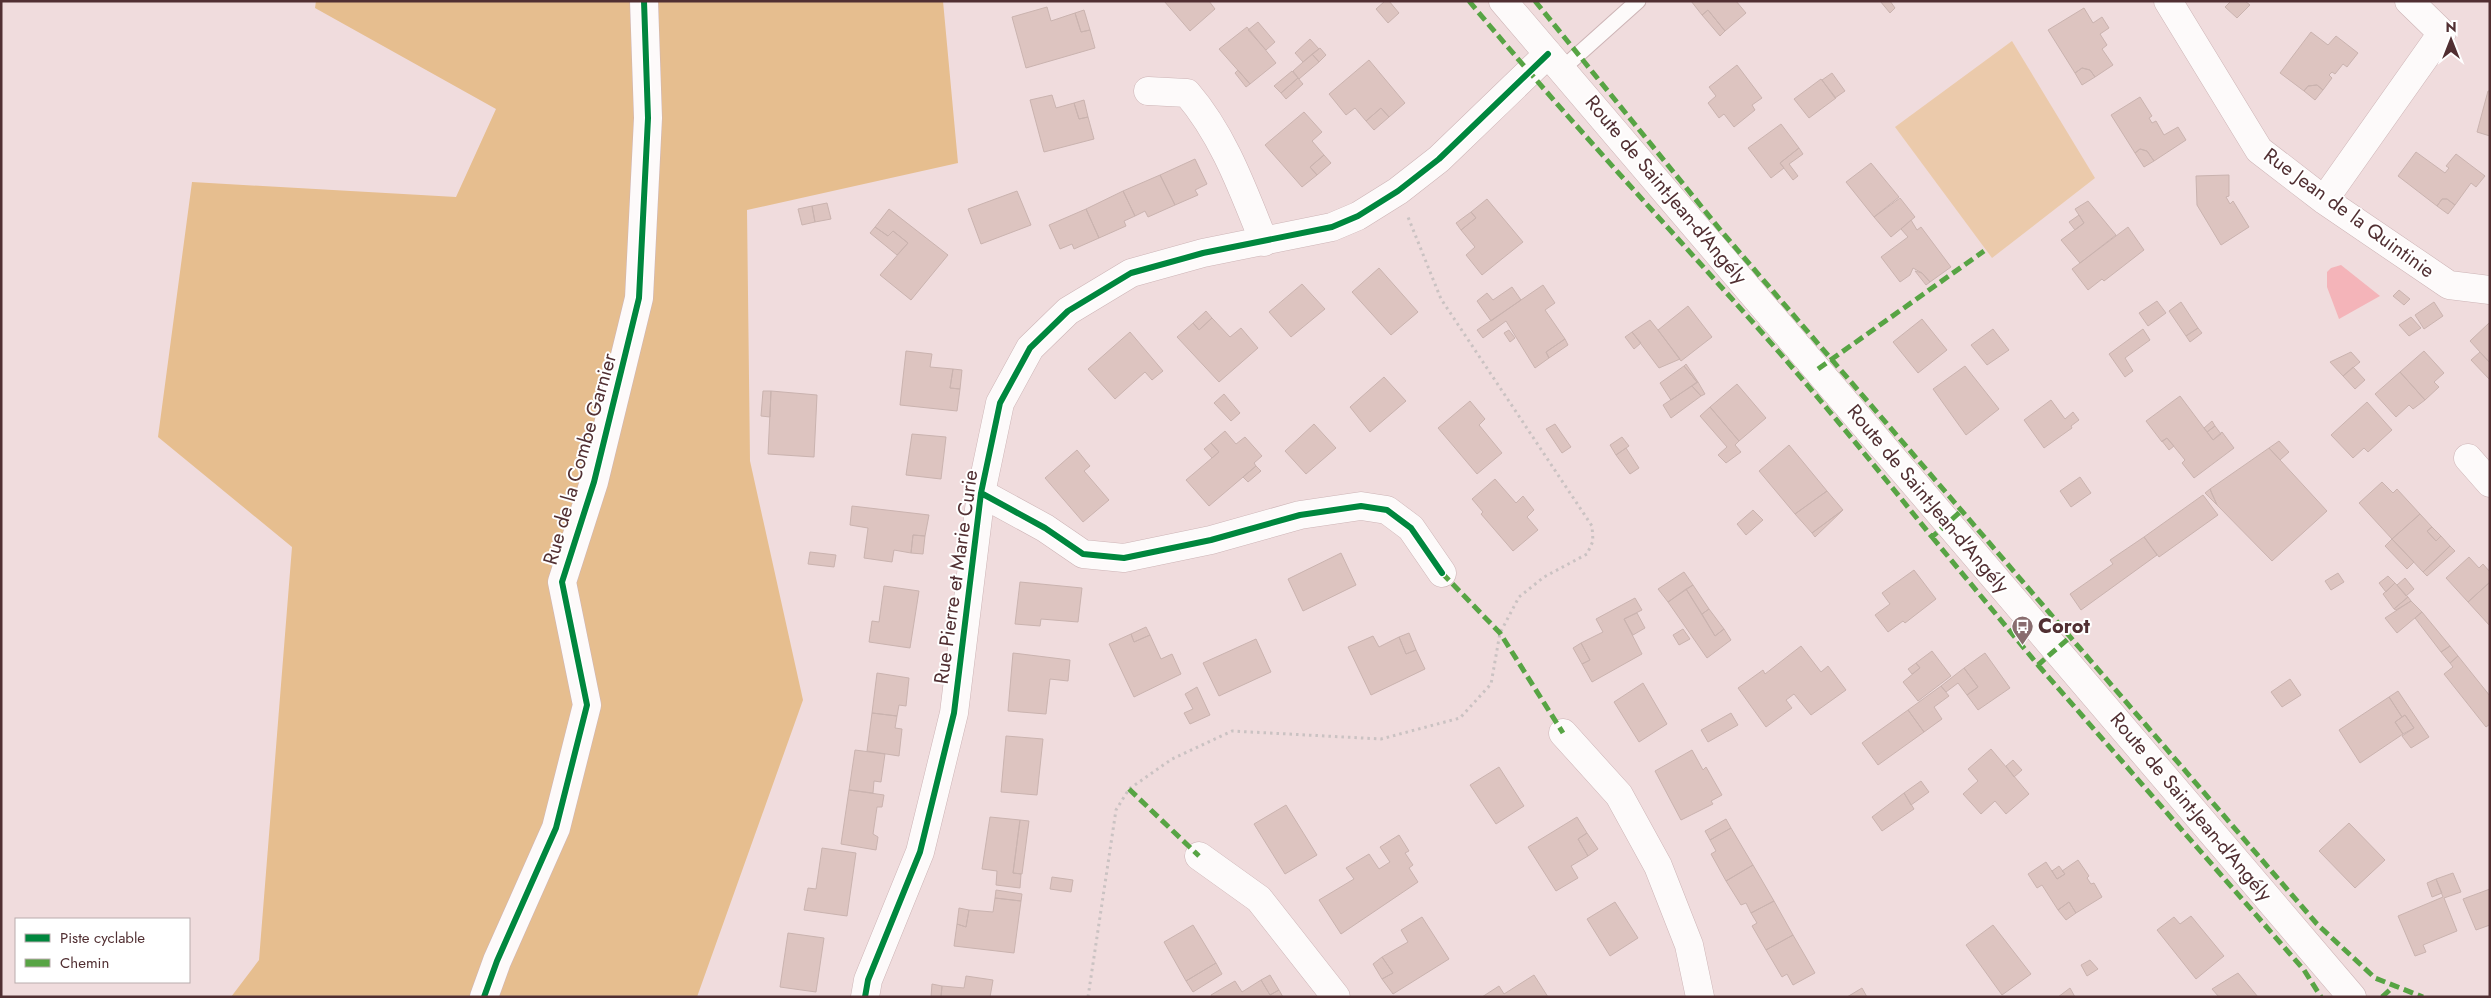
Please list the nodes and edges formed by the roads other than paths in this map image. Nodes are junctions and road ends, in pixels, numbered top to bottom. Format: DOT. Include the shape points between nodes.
graph roads {
  1 [pos="644,1"];
  2 [pos="1504,1"];
  3 [pos="1638,1"];
  4 [pos="2168,1"];
  5 [pos="2409,1"];
  6 [pos="1555,61"];
  7 [pos="1148,91"];
  8 [pos="2324,200"];
  9 [pos="1264,242"];
  10 [pos="2490,290"];
  11 [pos="2468,458"];
  12 [pos="2490,483"];
  13 [pos="981,493"];
  14 [pos="1442,573"];
  15 [pos="1563,733"];
  16 [pos="1199,856"];
  17 [pos="484,997"];
  18 [pos="865,997"];
  19 [pos="1336,997"];
  20 [pos="1700,997"];
  21 [pos="2352,997"];
  1 -- 17 [label="street, Rue de la Combe Garnier" via="648,118 639,298 594,482 562,582 586,705 556,828 496,961"];
  2 -- 6 [label="street, Route de Saint-Jean-d'Angély"];
  3 -- 6 [label="lane"];
  4 -- 8 [label="street, Rue Jean de la Quintinie" via="2260,150"];
  5 -- 8 [label="street" via="2442,33"];
  6 -- 9 [label="street, Rue Pierre et Marie Curie" via="1439,160 1358,216 1332,227"];
  6 -- 21 [label="street, Route de Saint-Jean-d'Angély"];
  7 -- 9 [label="street" via="1187,93 1205,114 1230,160"];
  8 -- 10 [label="street, Rue Jean de la Quintinie" via="2449,285"];
  9 -- 13 [label="street, Rue Pierre et Marie Curie" via="1203,253 1131,273 1068,311 1030,348 1000,403"];
  11 -- 12 [label="street"];
  13 -- 14 [label="street" via="1045,528 1083,554 1124,558 1211,540 1300,515 1361,506 1387,510 1412,528"];
  13 -- 18 [label="street, Rue Pierre et Marie Curie" via="954,713 920,852 868,980"];
  15 -- 20 [label="street" via="1619,795 1658,866 1689,945"];
  16 -- 19 [label="street" via="1259,899"];
}
